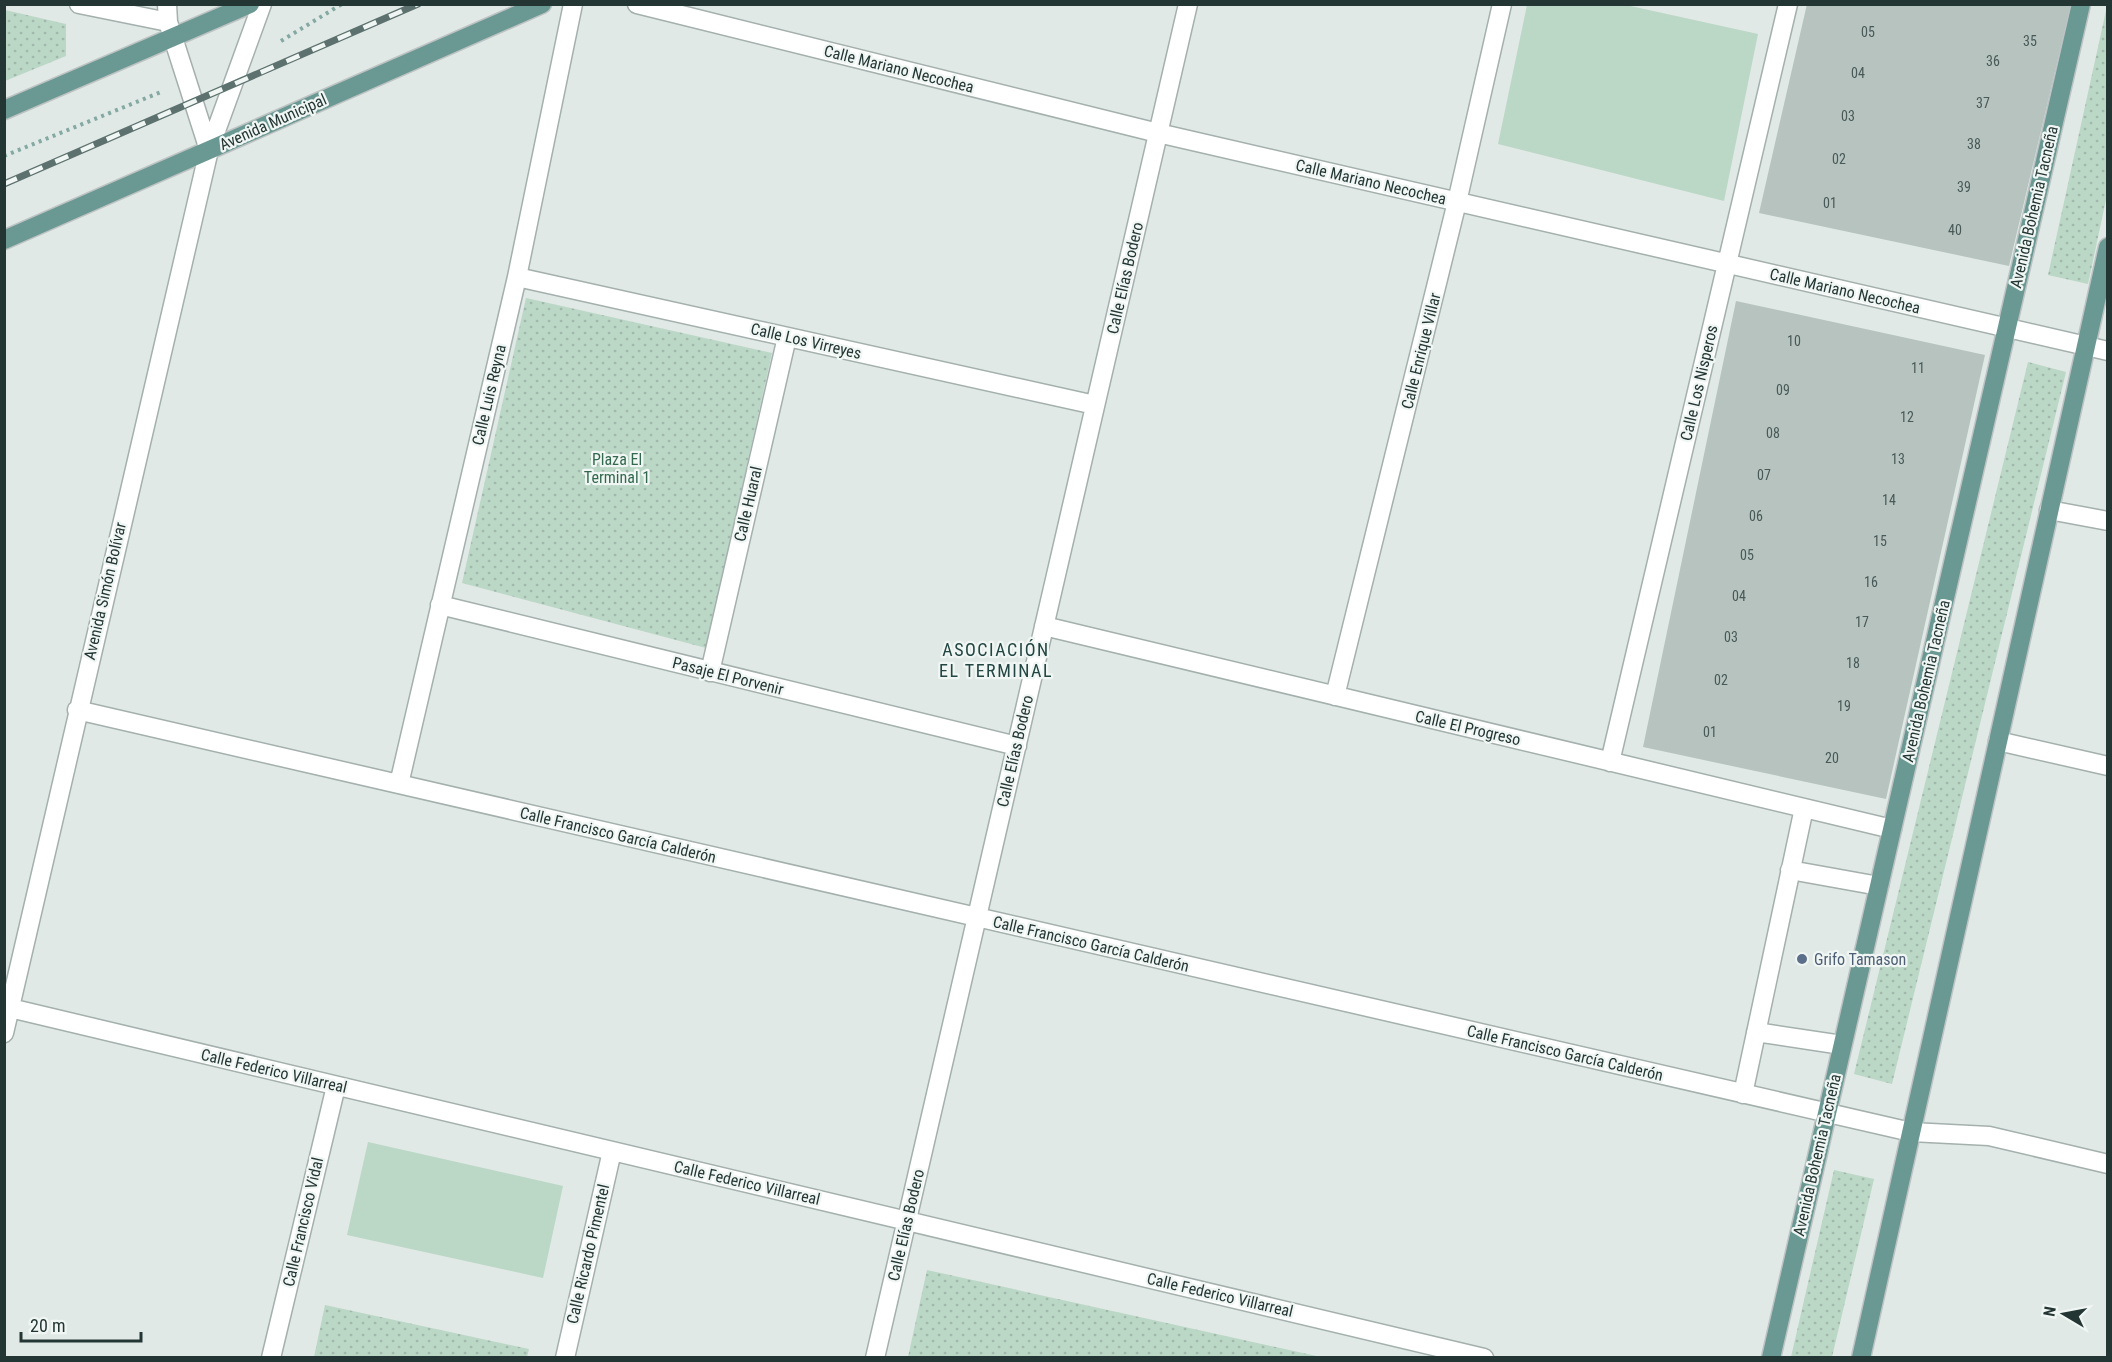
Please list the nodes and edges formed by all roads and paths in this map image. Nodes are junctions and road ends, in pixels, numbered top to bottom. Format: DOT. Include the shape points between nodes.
graph roads {
  1 [pos="79,4"];
  2 [pos="250,4"];
  3 [pos="262,4"];
  4 [pos="342,4"];
  5 [pos="542,4"];
  6 [pos="573,4"];
  7 [pos="637,4"];
  8 [pos="1188,4"];
  9 [pos="1502,4"];
  10 [pos="1788,4"];
  11 [pos="2081,4"];
  12 [pos="169,22"];
  13 [pos="274,45"];
  14 [pos="159,93"];
  15 [pos="4,110"];
  16 [pos="1158,133"];
  17 [pos="209,150"];
  18 [pos="4,156"];
  19 [pos="1457,202"];
  20 [pos="4,240"];
  21 [pos="2108,248"];
  22 [pos="1727,264"];
  23 [pos="517,277"];
  24 [pos="2007,328"];
  25 [pos="787,337"];
  26 [pos="2086,346"];
  27 [pos="2108,351"];
  28 [pos="1095,405"];
  29 [pos="2049,510"];
  30 [pos="2108,521"];
  31 [pos="440,606"];
  32 [pos="1044,626"];
  33 [pos="710,672"];
  34 [pos="1335,696"];
  35 [pos="77,710"];
  36 [pos="1998,741"];
  37 [pos="1017,746"];
  38 [pos="1610,762"];
  39 [pos="2108,766"];
  40 [pos="399,784"];
  41 [pos="1804,808"];
  42 [pos="1892,829"];
  43 [pos="1790,870"];
  44 [pos="1879,886"];
  45 [pos="977,918"];
  46 [pos="10,1008"];
  47 [pos="1756,1032"];
  48 [pos="4,1033"];
  49 [pos="1842,1045"];
  50 [pos="336,1086"];
  51 [pos="1743,1094"];
  52 [pos="1827,1113"];
  53 [pos="1911,1132"];
  54 [pos="612,1151"];
  55 [pos="2108,1164"];
  56 [pos="907,1220"];
  57 [pos="1465,1355"];
  58 [pos="271,1358"];
  59 [pos="565,1358"];
  60 [pos="875,1358"];
  61 [pos="1484,1358"];
  62 [pos="1771,1358"];
  63 [pos="1861,1358"];
  1 -- 12 [label="street"];
  2 -- 12 [label="main road"];
  3 -- 17 [label="street, Avenida Simón Bolívar"];
  4 -- 13 [label="path"];
  5 -- 17 [label="main road, Avenida Municipal"];
  6 -- 23 [label="street, Calle Luis Reyna"];
  7 -- 16 [label="street, Calle Mariano Necochea"];
  8 -- 16 [label="street, Calle Elías Bodero"];
  9 -- 19 [label="street, Calle Enrique Villar"];
  10 -- 22 [label="street, Calle Los Nisperos"];
  11 -- 24 [label="main road, Avenida Bohemia Tacneña"];
  12 -- 15 [label="main road"];
  12 -- 17 [label="street"];
  14 -- 18 [label="path"];
  16 -- 19 [label="street, Calle Mariano Necochea"];
  16 -- 28 [label="street, Calle Elías Bodero"];
  17 -- 20 [label="main road, Avenida Municipal"];
  17 -- 35 [label="street, Avenida Simón Bolívar"];
  19 -- 22 [label="street, Calle Mariano Necochea"];
  19 -- 34 [label="street, Calle Enrique Villar"];
  21 -- 26 [label="main road"];
  22 -- 24 [label="street, Calle Mariano Necochea"];
  22 -- 38 [label="street, Calle Los Nisperos"];
  23 -- 25 [label="street, Calle Los Virreyes"];
  23 -- 31 [label="street, Calle Luis Reyna"];
  24 -- 26 [label="street, Calle Mariano Necochea"];
  24 -- 42 [label="main road, Avenida Bohemia Tacneña"];
  25 -- 28 [label="street, Calle Los Virreyes"];
  25 -- 33 [label="street, Calle Huaral"];
  26 -- 27 [label="street, Calle Mariano Necochea"];
  26 -- 29 [label="main road"];
  28 -- 32 [label="street, Calle Elías Bodero"];
  29 -- 30 [label="street"];
  29 -- 36 [label="main road"];
  31 -- 33 [label="street, Pasaje El Porvenir"];
  31 -- 40 [label="street, Calle Luis Reyna"];
  32 -- 34 [label="street, Calle El Progreso"];
  32 -- 37 [label="street, Calle Elías Bodero"];
  33 -- 37 [label="street, Pasaje El Porvenir"];
  34 -- 38 [label="street, Calle El Progreso"];
  35 -- 40 [label="street, Calle Francisco García Calderón"];
  35 -- 46 [label="street, Avenida Simón Bolívar"];
  36 -- 39 [label="street"];
  36 -- 53 [label="main road"];
  37 -- 45 [label="street, Calle Elías Bodero"];
  38 -- 41 [label="street, Calle El Progreso"];
  40 -- 45 [label="street, Calle Francisco García Calderón"];
  41 -- 42 [label="street, Calle El Progreso"];
  41 -- 43 [label="street"];
  42 -- 44 [label="main road, Avenida Bohemia Tacneña"];
  43 -- 44 [label="street"];
  43 -- 47 [label="street"];
  44 -- 49 [label="main road, Avenida Bohemia Tacneña"];
  45 -- 51 [label="street, Calle Francisco García Calderón"];
  45 -- 56 [label="street, Calle Elías Bodero"];
  46 -- 48 [label="street, Avenida Simón Bolívar"];
  46 -- 50 [label="street, Calle Federico Villarreal"];
  47 -- 49 [label="street"];
  47 -- 51 [label="street"];
  49 -- 52 [label="main road, Avenida Bohemia Tacneña"];
  50 -- 54 [label="street, Calle Federico Villarreal"];
  50 -- 58 [label="street, Calle Francisco Vidal"];
  51 -- 52 [label="street, Calle Francisco García Calderón"];
  52 -- 53 [label="street, Calle Francisco García Calderón"];
  52 -- 62 [label="main road, Avenida Bohemia Tacneña"];
  53 -- 55 [label="street, Calle Francisco García Calderón" via="1989,1136"];
  53 -- 63 [label="main road"];
  54 -- 56 [label="street, Calle Federico Villarreal"];
  54 -- 59 [label="street, Calle Ricardo Pimentel"];
  56 -- 57 [label="street, Calle Federico Villarreal"];
  56 -- 60 [label="street, Calle Elías Bodero"];
  57 -- 61 [label="street, Calle Federico Villarreal"];
}
